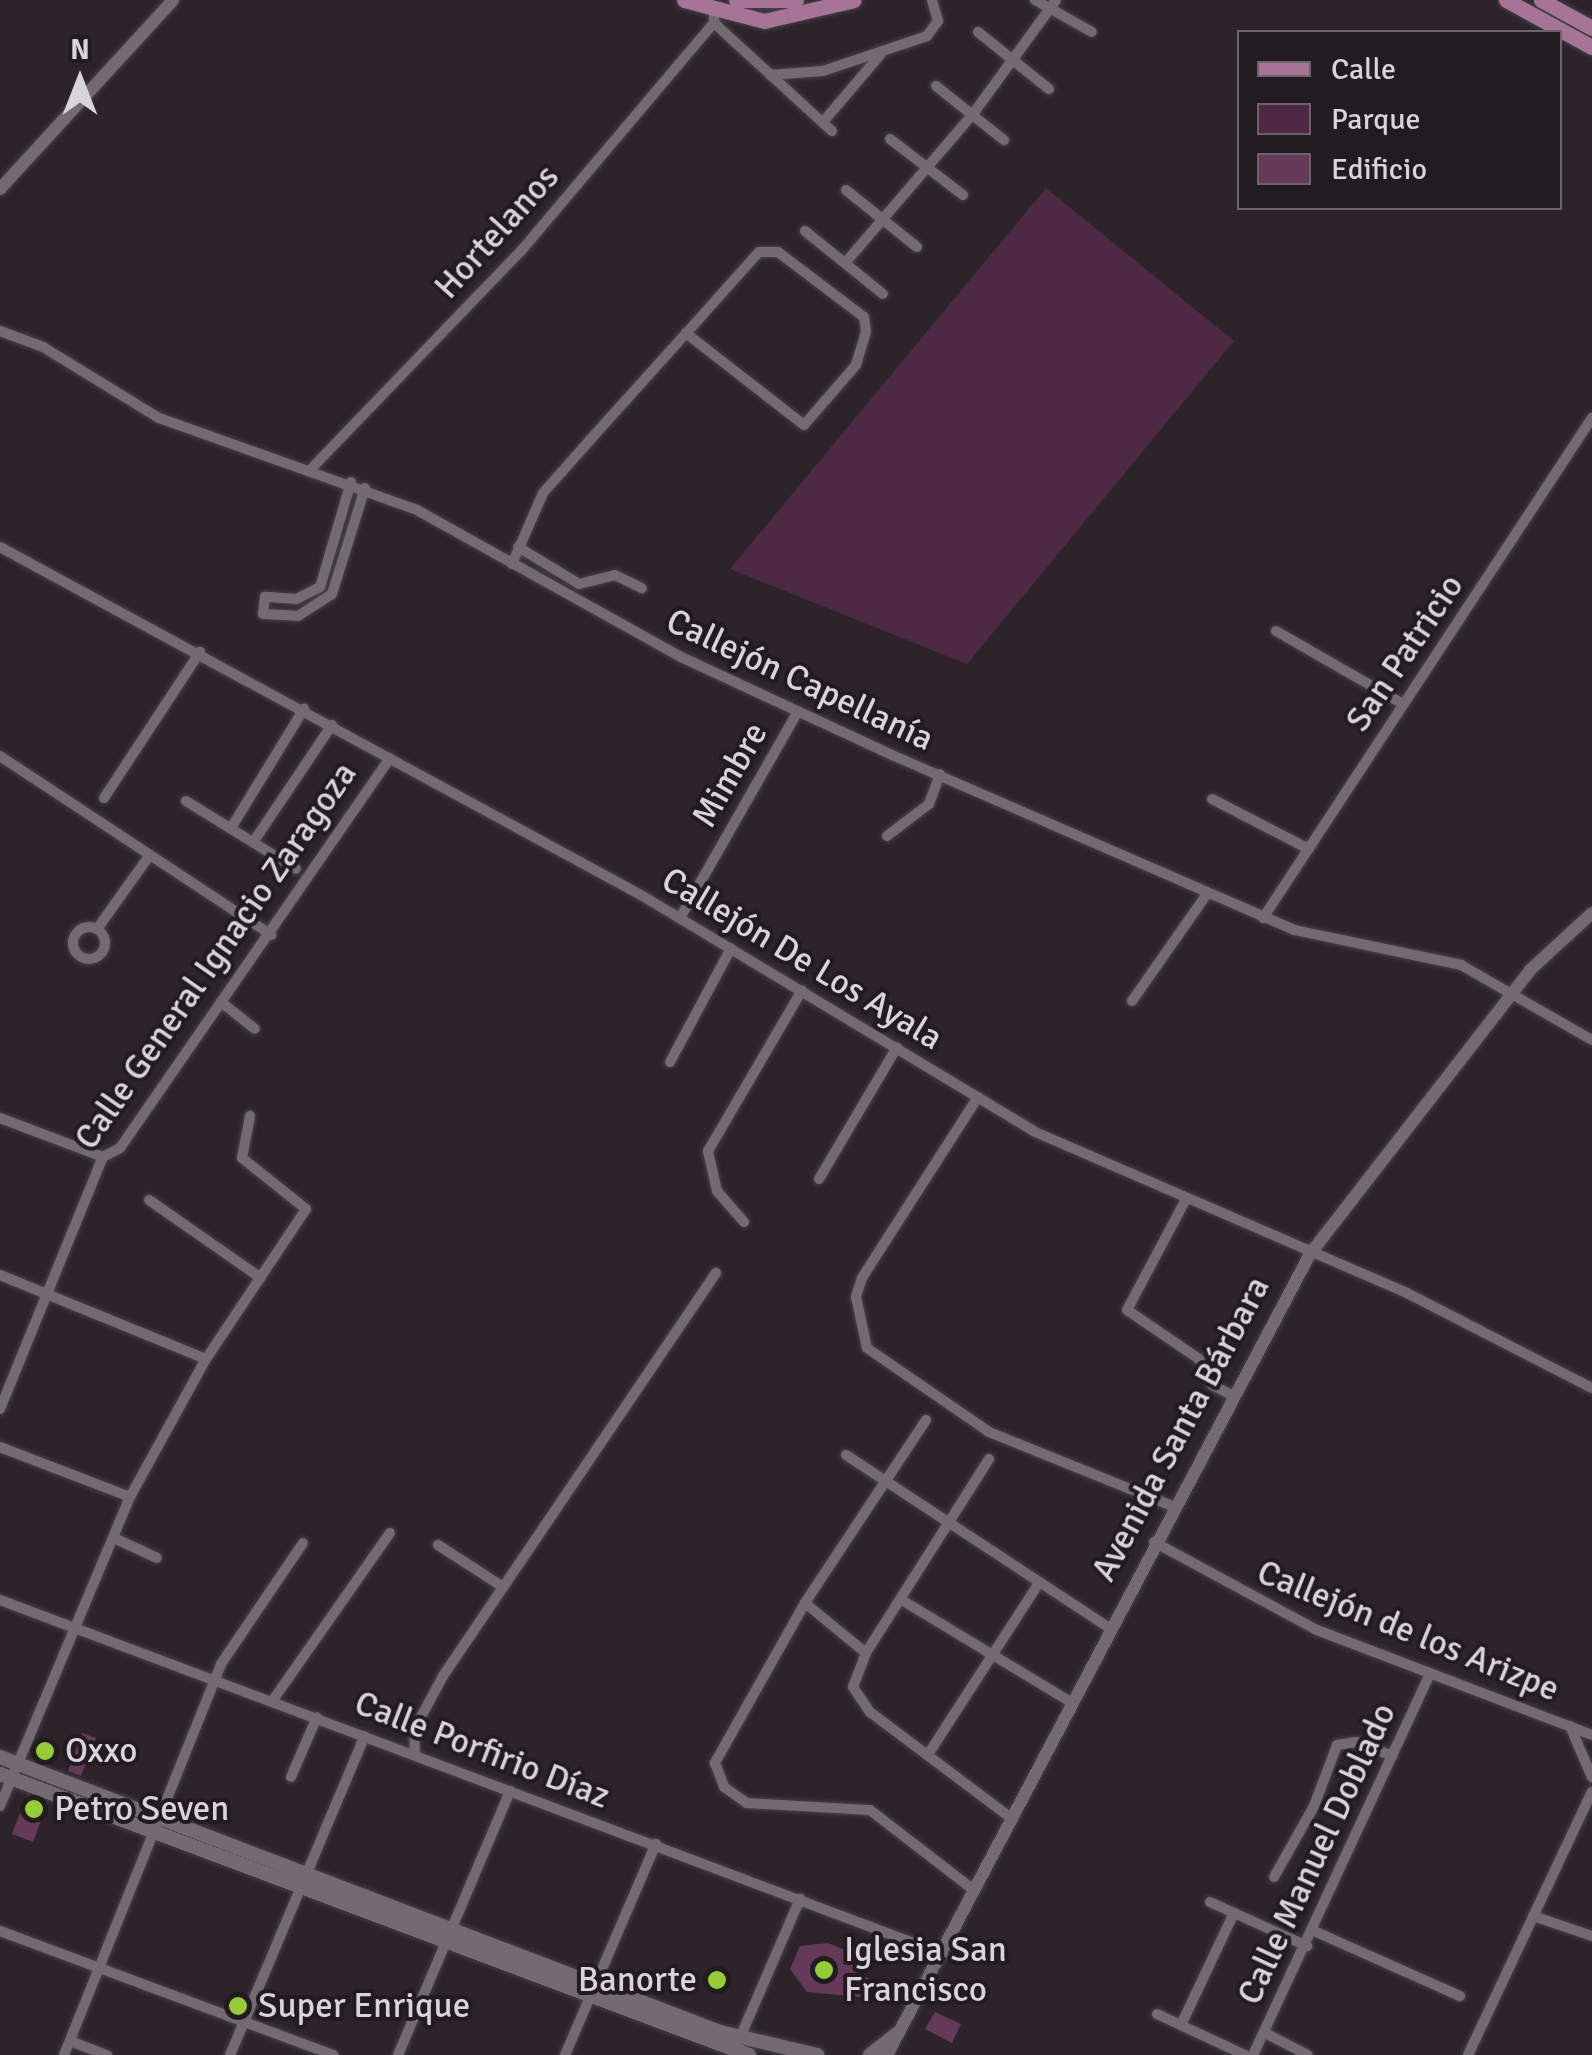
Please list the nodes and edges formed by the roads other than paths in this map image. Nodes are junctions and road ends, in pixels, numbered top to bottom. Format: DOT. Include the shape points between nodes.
graph roads {
  1 [pos="173,0"];
  2 [pos="684,0"];
  3 [pos="736,0"];
  4 [pos="796,0"];
  5 [pos="854,0"];
  6 [pos="932,0"];
  7 [pos="1035,0"];
  8 [pos="1506,0"];
  9 [pos="1541,0"];
  10 [pos="1053,4"];
  11 [pos="714,17"];
  12 [pos="1592,28"];
  13 [pos="978,32"];
  14 [pos="1092,32"];
  15 [pos="1592,46"];
  16 [pos="880,54"];
  17 [pos="1014,61"];
  18 [pos="770,75"];
  19 [pos="936,86"];
  20 [pos="1049,89"];
  21 [pos="973,114"];
  22 [pos="890,138"];
  23 [pos="1004,140"];
  24 [pos="925,168"];
  25 [pos="0,189"];
  26 [pos="846,190"];
  27 [pos="962,194"];
  28 [pos="883,219"];
  29 [pos="805,231"];
  30 [pos="917,247"];
  31 [pos="846,262"];
  32 [pos="883,294"];
  33 [pos="0,331"];
  34 [pos="686,333"];
  35 [pos="1592,418"];
  36 [pos="310,470"];
  37 [pos="350,482"];
  38 [pos="365,488"];
  39 [pos="348,525"];
  40 [pos="0,546"];
  41 [pos="518,548"];
  42 [pos="512,564"];
  43 [pos="642,588"];
  44 [pos="1276,631"];
  45 [pos="200,652"];
  46 [pos="1403,704"];
  47 [pos="304,709"];
  48 [pos="798,711"];
  49 [pos="332,725"];
  50 [pos="0,756"];
  51 [pos="390,758"];
  52 [pos="940,774"];
  53 [pos="104,798"];
  54 [pos="1212,799"];
  55 [pos="186,801"];
  56 [pos="231,828"];
  57 [pos="886,836"];
  58 [pos="254,842"];
  59 [pos="1309,849"];
  60 [pos="147,859"];
  61 [pos="296,869"];
  62 [pos="1207,894"];
  63 [pos="1592,913"];
  64 [pos="680,918"];
  65 [pos="1264,918"];
  66 [pos="97,929"];
  67 [pos="271,934"];
  68 [pos="731,948"];
  69 [pos="802,990"];
  70 [pos="1514,992"];
  71 [pos="1132,1001"];
  72 [pos="221,1002"];
  73 [pos="255,1029"];
  74 [pos="1592,1040"];
  75 [pos="896,1046"];
  76 [pos="670,1062"];
  77 [pos="978,1097"];
  78 [pos="250,1116"];
  79 [pos="0,1118"];
  80 [pos="103,1157"];
  81 [pos="819,1179"];
  82 [pos="149,1200"];
  83 [pos="1185,1201"];
  84 [pos="744,1222"];
  85 [pos="1310,1254"];
  86 [pos="716,1273"];
  87 [pos="0,1275"];
  88 [pos="261,1278"];
  89 [pos="47,1293"];
  90 [pos="206,1359"];
  91 [pos="1592,1388"];
  92 [pos="1232,1395"];
  93 [pos="0,1409"];
  94 [pos="926,1420"];
  95 [pos="0,1446"];
  96 [pos="846,1455"];
  97 [pos="989,1459"];
  98 [pos="883,1479"];
  99 [pos="130,1497"];
  100 [pos="1172,1506"];
  101 [pos="951,1526"];
  102 [pos="390,1534"];
  103 [pos="114,1538"];
  104 [pos="1154,1542"];
  105 [pos="304,1543"];
  106 [pos="438,1545"];
  107 [pos="157,1558"];
  108 [pos="1039,1583"];
  109 [pos="503,1587"];
  110 [pos="0,1600"];
  111 [pos="905,1602"];
  112 [pos="805,1604"];
  113 [pos="74,1626"];
  114 [pos="1109,1628"];
  115 [pos="866,1653"];
  116 [pos="992,1656"];
  117 [pos="1428,1676"];
  118 [pos="216,1679"];
  119 [pos="274,1700"];
  120 [pos="1071,1702"];
  121 [pos="317,1717"];
  122 [pos="1570,1726"];
  123 [pos="1592,1735"];
  124 [pos="366,1736"];
  125 [pos="929,1753"];
  126 [pos="415,1755"];
  127 [pos="1392,1756"];
  128 [pos="0,1757"];
  129 [pos="9,1772"];
  130 [pos="292,1777"];
  131 [pos="1592,1777"];
  132 [pos="510,1791"];
  133 [pos="1592,1792"];
  134 [pos="0,1806"];
  135 [pos="161,1818"];
  136 [pos="1011,1818"];
  137 [pos="154,1833"];
  138 [pos="656,1844"];
  139 [pos="305,1872"];
  140 [pos="1274,1877"];
  141 [pos="298,1886"];
  142 [pos="974,1890"];
  143 [pos="800,1899"];
  144 [pos="1210,1902"];
  145 [pos="1234,1913"];
  146 [pos="1533,1916"];
  147 [pos="0,1931"];
  148 [pos="1314,1931"];
  149 [pos="448,1936"];
  150 [pos="1592,1936"];
  151 [pos="1307,1946"];
  152 [pos="942,1954"];
  153 [pos="100,1968"];
  154 [pos="591,1991"];
  155 [pos="1460,1996"];
  156 [pos="1156,2014"];
  157 [pos="243,2025"];
  158 [pos="1182,2025"];
  159 [pos="900,2030"];
  160 [pos="1265,2033"];
  161 [pos="70,2040"];
  162 [pos="739,2050"];
  163 [pos="64,2055"];
  164 [pos="108,2055"];
  165 [pos="230,2055"];
  166 [pos="334,2055"];
  167 [pos="398,2055"];
  168 [pos="565,2055"];
  169 [pos="817,2055"];
  170 [pos="870,2055"];
  171 [pos="888,2055"];
  172 [pos="897,2055"];
  173 [pos="1245,2055"];
  174 [pos="1253,2055"];
  175 [pos="1308,2055"];
  176 [pos="1468,2055"];
  1 -- 25 [label="street"];
  2 -- 11 [label="main road"];
  3 -- 4 [label="main road"];
  5 -- 11 [label="main road" via="783,20"];
  6 -- 16 [label="street" via="933,32"];
  7 -- 10 [label="street"];
  8 -- 15 [label="main road"];
  9 -- 12 [label="main road"];
  10 -- 14 [label="street"];
  10 -- 17 [label="street"];
  11 -- 18 [label="street"];
  11 -- 36 [label="street, Hortelanos" via="521,251"];
  13 -- 17 [label="street"];
  16 -- 18 [label="street"];
  16 -- 18 [label="street" via="828,126"];
  17 -- 20 [label="street"];
  17 -- 21 [label="street"];
  19 -- 21 [label="street"];
  21 -- 23 [label="street"];
  21 -- 24 [label="street"];
  22 -- 24 [label="street"];
  24 -- 27 [label="street"];
  24 -- 28 [label="street"];
  26 -- 28 [label="street"];
  28 -- 30 [label="street"];
  28 -- 31 [label="street"];
  29 -- 31 [label="street"];
  31 -- 32 [label="street"];
  33 -- 36 [label="street, Callejón Capellanía" via="44,347 159,418"];
  34 -- 34 [label="street" via="766,250 866,323 856,365 804,425"];
  34 -- 41 [label="street" via="542,492"];
  35 -- 46 [label="street, San Patricio"];
  36 -- 37 [label="street, Callejón Capellanía"];
  37 -- 38 [label="street, Callejón Capellanía"];
  37 -- 39 [label="street"];
  38 -- 39 [label="street"];
  38 -- 42 [label="street, Callejón Capellanía"];
  39 -- 39 [label="street" via="320,586 296,599 265,597 263,614 298,616 324,603"];
  40 -- 45 [label="street, Callejón De Los Ayala"];
  41 -- 42 [label="street"];
  41 -- 43 [label="street" via="579,584 615,575"];
  42 -- 48 [label="street, Callejón Capellanía"];
  44 -- 46 [label="street"];
  45 -- 47 [label="street, Callejón De Los Ayala"];
  45 -- 53 [label="street"];
  46 -- 59 [label="street, San Patricio"];
  47 -- 49 [label="street, Callejón De Los Ayala"];
  47 -- 56 [label="street"];
  48 -- 52 [label="street, Callejón Capellanía"];
  48 -- 64 [label="street, Mimbre"];
  49 -- 51 [label="street, Callejón De Los Ayala"];
  49 -- 58 [label="street"];
  50 -- 60 [label="street"];
  51 -- 64 [label="street, Callejón De Los Ayala"];
  51 -- 67 [label="street, Calle General Ignacio Zaragoza"];
  52 -- 57 [label="street" via="928,804"];
  52 -- 62 [label="street, Callejón Capellanía"];
  54 -- 59 [label="street"];
  55 -- 56 [label="street"];
  56 -- 58 [label="street"];
  58 -- 61 [label="street"];
  59 -- 65 [label="street, San Patricio"];
  60 -- 66 [label="street"];
  60 -- 67 [label="street"];
  62 -- 65 [label="street, Callejón Capellanía"];
  62 -- 71 [label="street"];
  63 -- 70 [label="street, Avenida Santa Bárbara"];
  64 -- 68 [label="street, Callejón De Los Ayala"];
  65 -- 70 [label="street, Callejón Capellanía" via="1338,942 1460,965"];
  67 -- 72 [label="street, Calle General Ignacio Zaragoza"];
  68 -- 69 [label="street, Callejón De Los Ayala"];
  68 -- 76 [label="street"];
  69 -- 75 [label="street, Callejón De Los Ayala"];
  69 -- 84 [label="street" via="708,1152 716,1191"];
  70 -- 74 [label="street, Callejón Capellanía"];
  70 -- 85 [label="street, Avenida Santa Bárbara"];
  72 -- 73 [label="street"];
  72 -- 80 [label="street, Calle General Ignacio Zaragoza" via="120,1148"];
  75 -- 77 [label="street, Callejón De Los Ayala"];
  75 -- 81 [label="street"];
  77 -- 83 [label="street, Callejón De Los Ayala"];
  77 -- 100 [label="street" via="862,1278 856,1297 867,1348 988,1432"];
  78 -- 88 [label="street" via="242,1158 306,1206"];
  79 -- 80 [label="street"];
  80 -- 89 [label="street, Calle General Ignacio Zaragoza"];
  82 -- 88 [label="street"];
  83 -- 85 [label="street, Callejón De Los Ayala"];
  83 -- 92 [label="street" via="1126,1310 1199,1359 1212,1384"];
  85 -- 91 [label="street, Callejón De Los Ayala" via="1408,1294"];
  85 -- 92 [label="street, Avenida Santa Bárbara"];
  86 -- 109 [label="street"];
  87 -- 89 [label="street"];
  88 -- 90 [label="street"];
  89 -- 90 [label="street"];
  89 -- 93 [label="street, Calle General Ignacio Zaragoza"];
  90 -- 99 [label="street"];
  92 -- 100 [label="street, Avenida Santa Bárbara"];
  94 -- 98 [label="street"];
  95 -- 99 [label="street"];
  96 -- 98 [label="street"];
  97 -- 101 [label="street"];
  98 -- 101 [label="street"];
  98 -- 112 [label="street"];
  99 -- 103 [label="street"];
  100 -- 104 [label="street, Avenida Santa Bárbara"];
  101 -- 108 [label="street"];
  101 -- 111 [label="street"];
  102 -- 119 [label="street"];
  103 -- 107 [label="street"];
  103 -- 113 [label="street"];
  104 -- 114 [label="street, Avenida Santa Bárbara"];
  104 -- 117 [label="street, Callejón de los Arizpe" via="1269,1608"];
  105 -- 118 [label="street"];
  106 -- 109 [label="street"];
  108 -- 114 [label="street"];
  108 -- 116 [label="street"];
  109 -- 126 [label="street" via="428,1700 414,1730"];
  110 -- 113 [label="street, Calle Porfirio Díaz"];
  111 -- 115 [label="street"];
  111 -- 116 [label="street"];
  112 -- 115 [label="street"];
  112 -- 142 [label="street" via="724,1736 717,1776 746,1803 870,1810"];
  113 -- 118 [label="street, Calle Porfirio Díaz"];
  113 -- 129 [label="street"];
  114 -- 120 [label="street, Avenida Santa Bárbara"];
  115 -- 125 [label="street" via="854,1679 858,1700"];
  116 -- 120 [label="street"];
  116 -- 125 [label="street"];
  117 -- 122 [label="street, Callejón de los Arizpe"];
  117 -- 127 [label="street, Calle Manuel Doblado"];
  118 -- 119 [label="street, Calle Porfirio Díaz"];
  118 -- 135 [label="street"];
  119 -- 121 [label="street, Calle Porfirio Díaz"];
  120 -- 136 [label="street, Avenida Santa Bárbara"];
  121 -- 124 [label="street, Calle Porfirio Díaz"];
  121 -- 130 [label="street"];
  122 -- 123 [label="street, Callejón de los Arizpe"];
  122 -- 131 [label="street"];
  124 -- 126 [label="street, Calle Porfirio Díaz"];
  124 -- 139 [label="street"];
  125 -- 136 [label="street"];
  126 -- 132 [label="street, Calle Porfirio Díaz"];
  127 -- 140 [label="street" via="1356,1742 1337,1744"];
  127 -- 148 [label="street, Calle Manuel Doblado"];
  128 -- 129 [label="main road"];
  129 -- 134 [label="street"];
  129 -- 135 [label="main road"];
  129 -- 137 [label="main road"];
  132 -- 138 [label="street, Calle Porfirio Díaz"];
  132 -- 149 [label="street"];
  133 -- 146 [label="street"];
  135 -- 137 [label="street"];
  135 -- 139 [label="main road"];
  136 -- 142 [label="street, Avenida Santa Bárbara"];
  137 -- 141 [label="main road"];
  137 -- 153 [label="street"];
  138 -- 143 [label="street, Calle Porfirio Díaz"];
  138 -- 154 [label="street"];
  139 -- 141 [label="street"];
  139 -- 149 [label="main road"];
  141 -- 149 [label="main road"];
  141 -- 157 [label="street"];
  142 -- 152 [label="street, Avenida Santa Bárbara"];
  143 -- 152 [label="street, Calle Porfirio Díaz"];
  143 -- 162 [label="street"];
  144 -- 145 [label="street"];
  145 -- 151 [label="street"];
  145 -- 158 [label="street"];
  146 -- 150 [label="street"];
  146 -- 176 [label="street"];
  147 -- 153 [label="street"];
  148 -- 151 [label="street, Calle Manuel Doblado"];
  148 -- 155 [label="street"];
  149 -- 154 [label="main road"];
  149 -- 167 [label="street"];
  151 -- 160 [label="street, Calle Manuel Doblado"];
  152 -- 159 [label="street, Avenida Santa Bárbara"];
  153 -- 157 [label="street"];
  153 -- 161 [label="street"];
  154 -- 162 [label="main road"];
  154 -- 168 [label="street"];
  156 -- 158 [label="street"];
  157 -- 165 [label="street"];
  157 -- 166 [label="street"];
  158 -- 173 [label="street"];
  159 -- 170 [label="main road"];
  159 -- 171 [label="street, Avenida Santa Bárbara"];
  159 -- 172 [label="street, Avenida Santa Bárbara"];
  160 -- 174 [label="street, Calle Manuel Doblado"];
  160 -- 175 [label="street"];
  161 -- 163 [label="street"];
  161 -- 164 [label="street"];
  162 -- 169 [label="main road"];
}
